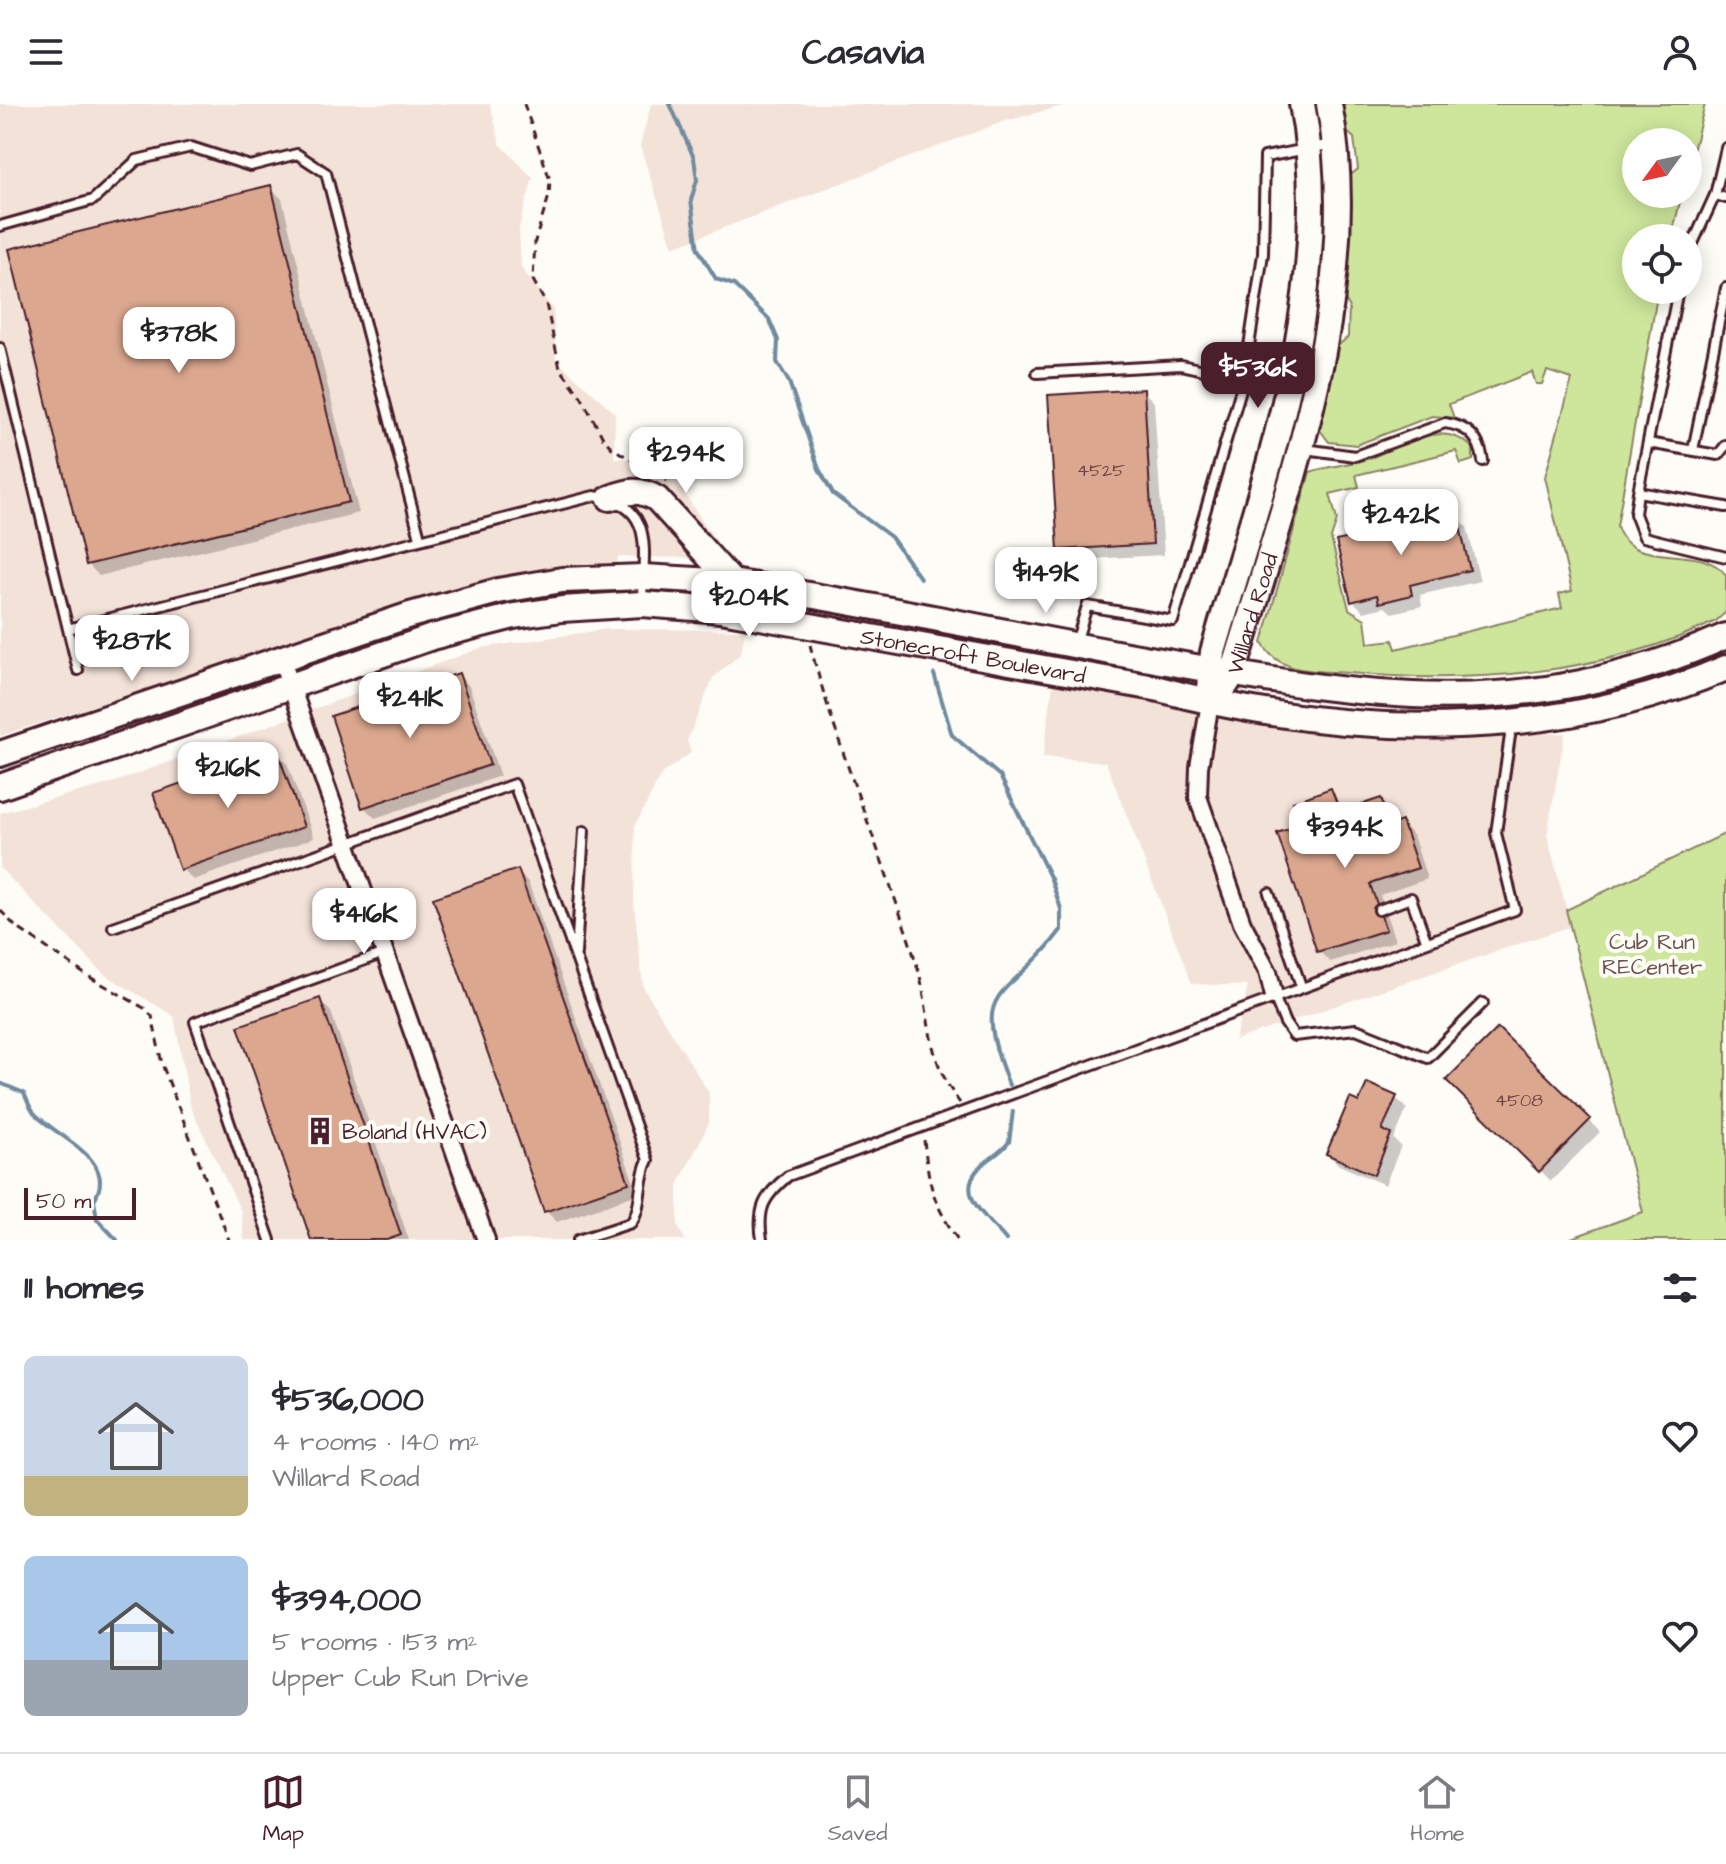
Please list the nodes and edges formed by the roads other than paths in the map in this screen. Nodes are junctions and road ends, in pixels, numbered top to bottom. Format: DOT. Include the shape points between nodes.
graph roads {
  1 [pos="1302,104"];
  2 [pos="1329,104"];
  3 [pos="1334,144"];
  4 [pos="1307,148"];
  5 [pos="1726,148"];
  6 [pos="1715,195"];
  7 [pos="1726,198"];
  8 [pos="1702,224"];
  9 [pos="0,226"];
  10 [pos="1726,288"];
  11 [pos="1675,304"];
  12 [pos="0,348"];
  13 [pos="1037,373"];
  14 [pos="1244,379"];
  15 [pos="1648,443"];
  16 [pos="1726,445"];
  17 [pos="1300,447"];
  18 [pos="1693,450"];
  19 [pos="1483,461"];
  20 [pos="1638,492"];
  21 [pos="610,498"];
  22 [pos="1726,507"];
  23 [pos="420,538"];
  24 [pos="1726,557"];
  25 [pos="643,577"];
  26 [pos="732,582"];
  27 [pos="642,604"];
  28 [pos="68,629"];
  29 [pos="1726,636"];
  30 [pos="1075,646"];
  31 [pos="281,658"];
  32 [pos="1726,668"];
  33 [pos="78,670"];
  34 [pos="1221,672"];
  35 [pos="289,687"];
  36 [pos="1210,703"];
  37 [pos="1507,722"];
  38 [pos="0,754"];
  39 [pos="0,787"];
  40 [pos="584,831"];
  41 [pos="345,844"];
  42 [pos="1269,893"];
  43 [pos="1379,910"];
  44 [pos="113,927"];
  45 [pos="1426,940"];
  46 [pos="384,953"];
  47 [pos="576,958"];
  48 [pos="1301,986"];
  49 [pos="1274,996"];
  50 [pos="1483,1003"];
  51 [pos="270,1240"];
  52 [pos="486,1240"];
  53 [pos="578,1240"];
  54 [pos="762,1240"];
  1 -- 4 [label="main road, Willard Road"];
  2 -- 3 [label="main road, Willard Road"];
  3 -- 4 [label="lane"];
  3 -- 17 [label="main road, Willard Road" via="1335,257"];
  4 -- 14 [label="lane" via="1265,157 1263,254"];
  4 -- 34 [label="main road, Willard Road" via="1308,255 1282,415"];
  5 -- 6 [label="lane"];
  6 -- 7 [label="lane"];
  6 -- 8 [label="lane"];
  9 -- 23 [label="lane" via="93,200 137,160 191,147 250,166 297,154 326,173"];
  10 -- 18 [label="lane"];
  11 -- 15 [label="lane"];
  12 -- 28 [label="lane"];
  13 -- 14 [label="lane" via="1181,365"];
  14 -- 30 [label="lane" via="1173,621 1087,606"];
  15 -- 18 [label="lane"];
  15 -- 20 [label="lane"];
  16 -- 18 [label="lane" via="1718,455"];
  17 -- 19 [label="lane" via="1355,456 1445,423 1474,436"];
  17 -- 34 [label="main road, Willard Road"];
  20 -- 22 [label="lane"];
  20 -- 24 [label="lane" via="1635,514 1644,537"];
  21 -- 23 [label="lane" via="594,496"];
  21 -- 25 [label="lane" via="636,514 645,544"];
  21 -- 26 [label="main road" via="632,490 657,499"];
  23 -- 28 [label="lane"];
  25 -- 26 [label="main road, Stonecroft Boulevard"];
  25 -- 27 [label="lane"];
  25 -- 31 [label="main road, Stonecroft Boulevard" via="562,580 498,591"];
  26 -- 30 [label="main road, Stonecroft Boulevard"];
  27 -- 35 [label="main road, Stonecroft Boulevard" via="514,616 432,637"];
  27 -- 36 [label="main road, Stonecroft Boulevard" via="736,613 1155,688"];
  28 -- 33 [label="lane"];
  29 -- 34 [label="main road, Stonecroft Boulevard" via="1630,673 1485,695 1347,693"];
  30 -- 34 [label="main road, Stonecroft Boulevard"];
  31 -- 35 [label="street"];
  31 -- 38 [label="main road, Stonecroft Boulevard"];
  32 -- 37 [label="main road, Stonecroft Boulevard" via="1655,695"];
  34 -- 36 [label="main road, Willard Road"];
  35 -- 39 [label="main road, Stonecroft Boulevard"];
  35 -- 41 [label="street"];
  36 -- 37 [label="main road, Stonecroft Boulevard" via="1363,723"];
  36 -- 49 [label="street" via="1198,797"];
  37 -- 45 [label="lane" via="1510,736 1496,833 1515,910"];
  40 -- 47 [label="lane"];
  41 -- 44 [label="lane"];
  41 -- 46 [label="street"];
  41 -- 47 [label="lane" via="514,784"];
  42 -- 48 [label="lane"];
  43 -- 45 [label="lane" via="1411,898"];
  45 -- 48 [label="lane"];
  46 -- 51 [label="lane" via="195,1022"];
  46 -- 52 [label="street"];
  47 -- 53 [label="lane" via="648,1160 631,1223"];
  48 -- 49 [label="lane"];
  49 -- 50 [label="lane" via="1294,1036 1356,1029 1428,1058"];
  49 -- 54 [label="lane" via="788,1176 767,1194"];
}
